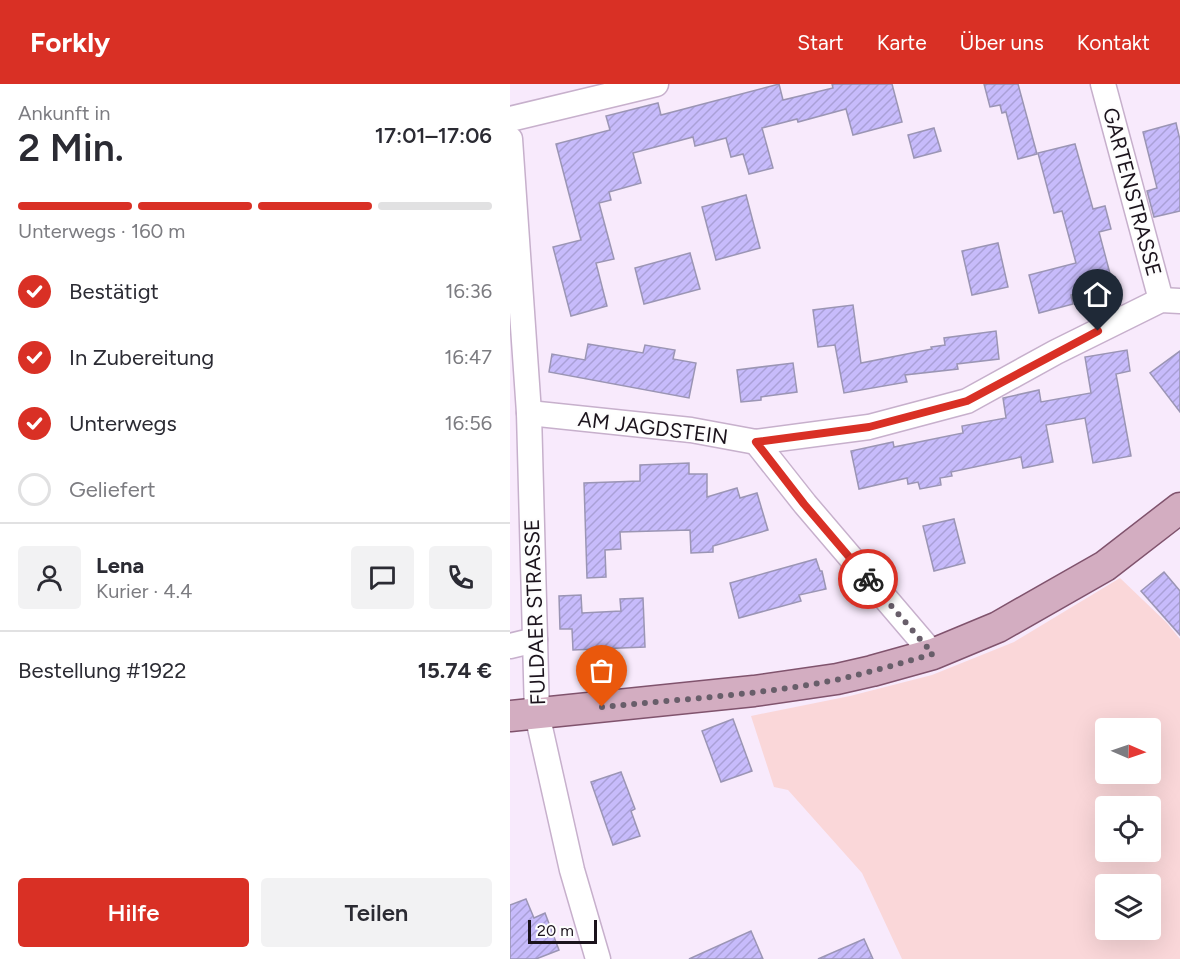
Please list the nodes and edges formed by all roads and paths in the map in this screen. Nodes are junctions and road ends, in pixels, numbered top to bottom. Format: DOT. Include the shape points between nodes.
graph roads {
  1 [pos="656,84"];
  2 [pos="1103,84"];
  3 [pos="510,119"];
  4 [pos="511,146"];
  5 [pos="514,258"];
  6 [pos="1171,301"];
  7 [pos="529,413"];
  8 [pos="756,442"];
  9 [pos="1180,508"];
  10 [pos="535,640"];
  11 [pos="510,646"];
  12 [pos="933,654"];
  13 [pos="523,715"];
  14 [pos="598,959"];
  1 -- 3 [label="street"];
  2 -- 6 [label="street, GARTENSTRASSE"];
  4 -- 5 [label="street, FULDAER STRASSE"];
  5 -- 7 [label="street, FULDAER STRASSE"];
  6 -- 8 [label="street, AM JAGDSTEIN" via="1056,352 967,401 869,427"];
  7 -- 8 [label="street, AM JAGDSTEIN" via="691,430"];
  7 -- 10 [label="street, FULDAER STRASSE"];
  8 -- 12 [label="street"];
  9 -- 12 [label="main road" via="1104,567 998,627"];
  10 -- 11 [label="street"];
  10 -- 13 [label="street, FULDAER STRASSE"];
  12 -- 13 [label="main road" via="837,679"];
  13 -- 14 [label="street, FULDAER STRASSE"];
}
